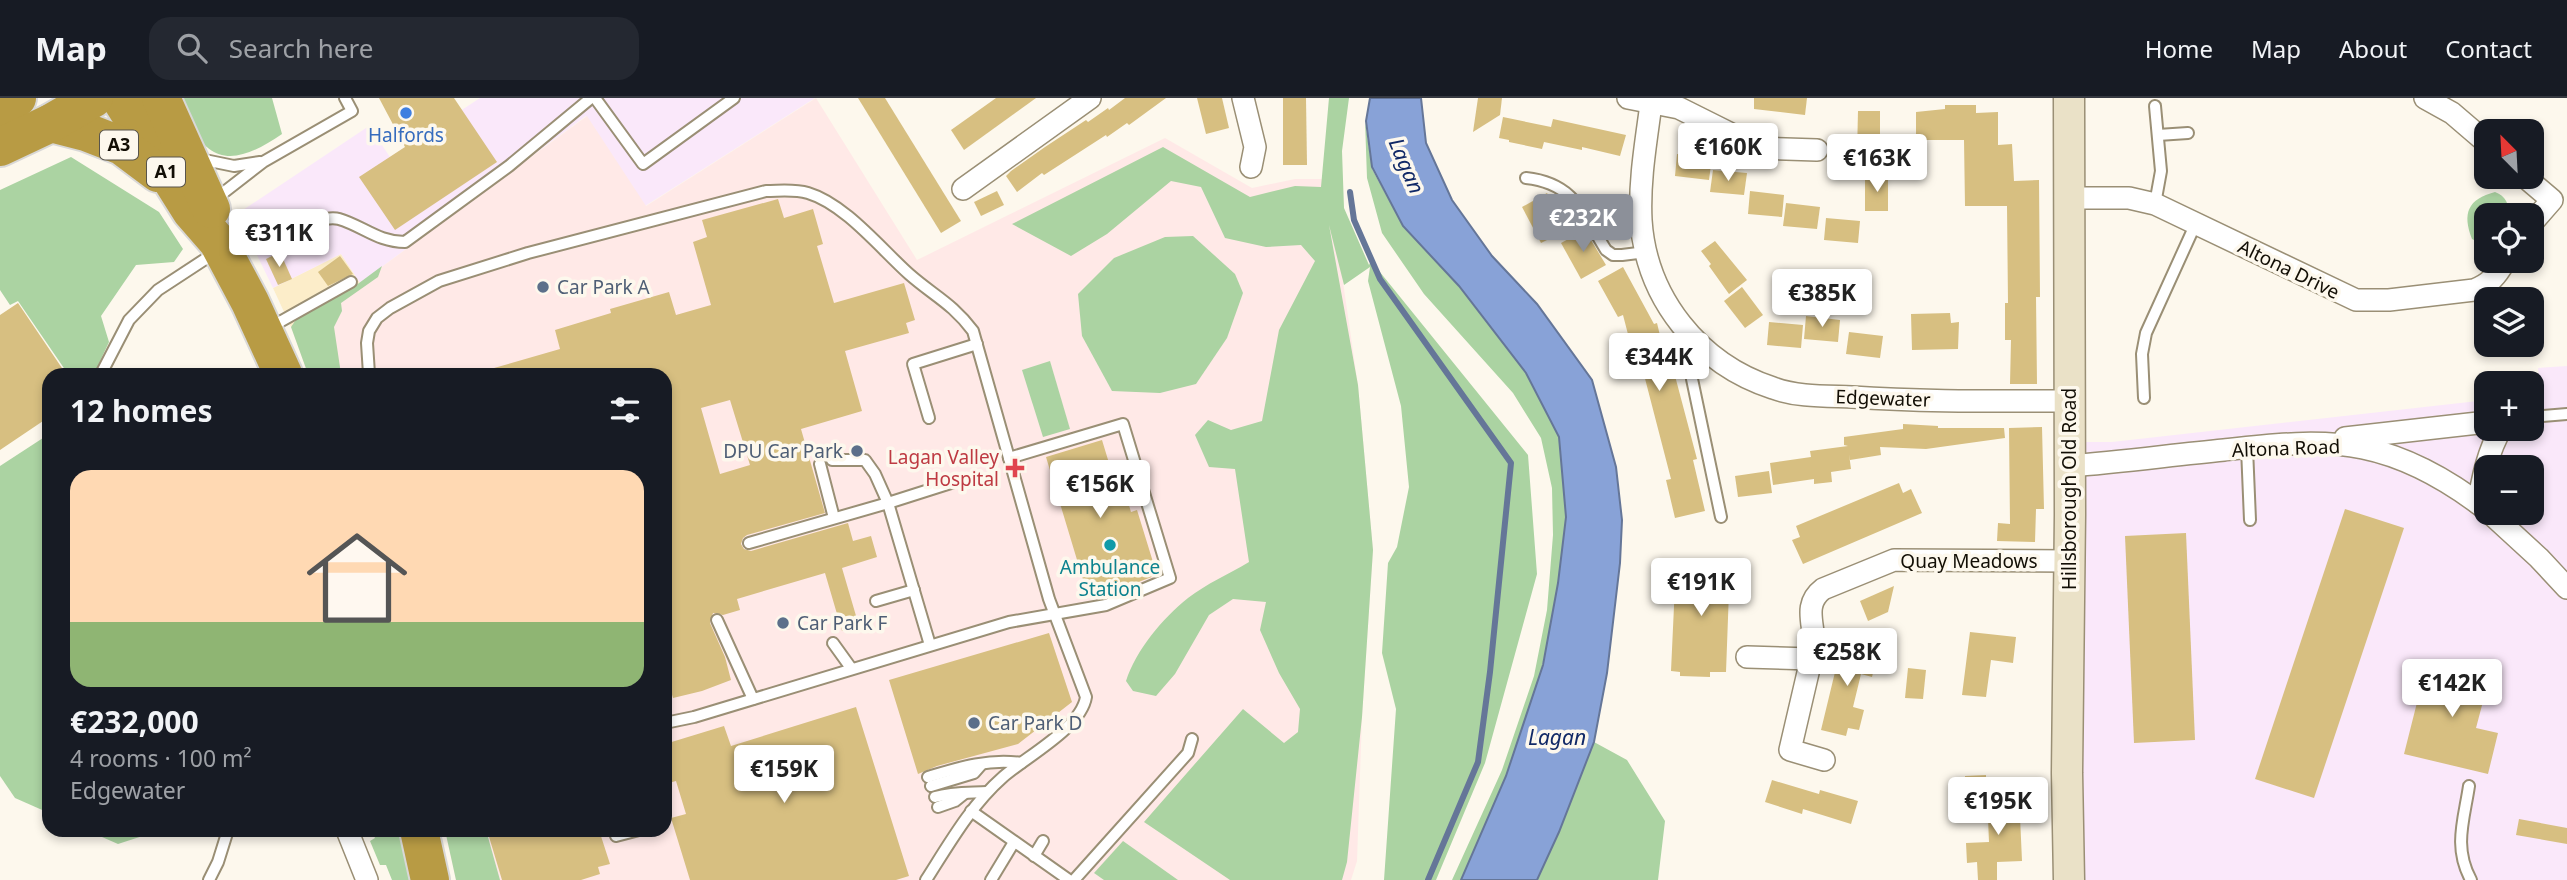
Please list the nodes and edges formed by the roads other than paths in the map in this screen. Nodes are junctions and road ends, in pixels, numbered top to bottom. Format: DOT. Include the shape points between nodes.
graph roads {
  1 [pos="10,98"];
  2 [pos="17,98"];
  3 [pos="94,98"];
  4 [pos="120,98"];
  5 [pos="161,98"];
  6 [pos="345,98"];
  7 [pos="593,98"];
  8 [pos="734,98"];
  9 [pos="1243,98"];
  10 [pos="1628,98"];
  11 [pos="2069,98"];
  12 [pos="2425,98"];
  13 [pos="1081,101"];
  14 [pos="1651,104"];
  15 [pos="2155,106"];
  16 [pos="0,110"];
  17 [pos="53,111"];
  18 [pos="0,129"];
  19 [pos="2474,132"];
  20 [pos="2188,133"];
  21 [pos="2158,135"];
  22 [pos="0,147"];
  23 [pos="1817,150"];
  24 [pos="262,162"];
  25 [pos="1251,167"];
  26 [pos="1526,178"];
  27 [pos="191,189"];
  28 [pos="963,189"];
  29 [pos="2539,189"];
  30 [pos="2069,198"];
  31 [pos="2155,204"];
  32 [pos="2560,207"];
  33 [pos="2544,216"];
  34 [pos="2196,223"];
  35 [pos="222,249"];
  36 [pos="1646,252"];
  37 [pos="2496,273"];
  38 [pos="351,282"];
  39 [pos="264,330"];
  40 [pos="977,345"];
  41 [pos="1706,353"];
  42 [pos="104,368"];
  43 [pos="280,368"];
  44 [pos="369,368"];
  45 [pos="2144,398"];
  46 [pos="2069,401"];
  47 [pos="2567,414"];
  48 [pos="2544,416"];
  49 [pos="929,418"];
  50 [pos="2474,423"];
  51 [pos="2291,444"];
  52 [pos="2248,447"];
  53 [pos="1009,458"];
  54 [pos="832,460"];
  55 [pos="820,464"];
  56 [pos="2069,466"];
  57 [pos="954,482"];
  58 [pos="2474,502"];
  59 [pos="888,503"];
  60 [pos="1721,517"];
  61 [pos="834,518"];
  62 [pos="2250,520"];
  63 [pos="2503,525"];
  64 [pos="749,543"];
  65 [pos="2070,561"];
  66 [pos="2567,588"];
  67 [pos="914,590"];
  68 [pos="876,601"];
  69 [pos="1055,614"];
  70 [pos="717,620"];
  71 [pos="833,643"];
  72 [pos="930,645"];
  73 [pos="1747,657"];
  74 [pos="1811,659"];
  75 [pos="851,668"];
  76 [pos="753,699"];
  77 [pos="672,721"];
  78 [pos="1192,739"];
  79 [pos="1824,760"];
  80 [pos="1021,763"];
  81 [pos="2469,786"];
  82 [pos="987,792"];
  83 [pos="971,811"];
  84 [pos="226,837"];
  85 [pos="351,837"];
  86 [pos="421,837"];
  87 [pos="1043,841"];
  88 [pos="1014,842"];
  89 [pos="1034,856"];
  90 [pos="209,880"];
  91 [pos="367,880"];
  92 [pos="430,880"];
  93 [pos="926,880"];
  94 [pos="991,880"];
  95 [pos="1069,880"];
  96 [pos="1074,880"];
  97 [pos="2069,880"];
  98 [pos="2471,880"];
  1 -- 16 [label="highway"];
  2 -- 16 [label="highway"];
  3 -- 17 [label="highway"];
  4 -- 27 [label="highway, A1"];
  5 -- 27 [label="highway, A1"];
  6 -- 24 [label="lane" via="352,111"];
  7 -- 8 [label="lane" via="643,164"];
  7 -- 35 [label="lane" via="405,242 390,242 337,217"];
  9 -- 25 [label="street" via="1255,147"];
  10 -- 14 [label="street"];
  11 -- 30 [label="street, Hillsborough Old Road"];
  12 -- 19 [label="street"];
  13 -- 28 [label="street"];
  14 -- 23 [label="street" via="1679,108 1759,148"];
  14 -- 36 [label="street, Edgewater" via="1641,189"];
  15 -- 21 [label="lane"];
  17 -- 18 [label="highway"];
  17 -- 22 [label="highway"];
  17 -- 27 [label="highway, A3"];
  20 -- 21 [label="lane"];
  21 -- 31 [label="lane" via="2161,171"];
  24 -- 27 [label="lane"];
  24 -- 27 [label="lane" via="234,166 207,162"];
  26 -- 36 [label="lane" via="1561,187 1614,255"];
  27 -- 35 [label="highway, A1"];
  29 -- 32 [label="street"];
  30 -- 31 [label="street, Altona Drive" via="2129,198"];
  30 -- 46 [label="street, Hillsborough Old Road"];
  31 -- 34 [label="street, Altona Drive"];
  32 -- 33 [label="street"];
  34 -- 37 [label="street, Altona Drive" via="2345,296 2367,301 2474,290"];
  34 -- 45 [label="lane" via="2146,333"];
  35 -- 39 [label="highway, A1"];
  35 -- 42 [label="lane" via="158,290 129,320"];
  36 -- 41 [label="street, Edgewater" via="1673,314"];
  38 -- 39 [label="lane"];
  39 -- 43 [label="highway, A1"];
  40 -- 44 [label="lane" via="960,314 830,204 790,190 765,191 516,256 439,281 377,318 369,331"];
  40 -- 49 [label="lane" via="913,363"];
  40 -- 53 [label="lane"];
  41 -- 46 [label="street, Edgewater" via="1757,382 1811,395"];
  41 -- 60 [label="lane" via="1692,379"];
  46 -- 56 [label="street, Hillsborough Old Road"];
  47 -- 48 [label="lane"];
  50 -- 51 [label="street"];
  51 -- 52 [label="street, Altona Road"];
  51 -- 58 [label="street, Altona Road" via="2362,448 2395,457"];
  52 -- 56 [label="street, Altona Road"];
  52 -- 62 [label="lane"];
  53 -- 69 [label="lane"];
  53 -- 69 [label="lane" via="1123,424 1170,578 1107,605"];
  54 -- 59 [label="lane" via="865,460"];
  55 -- 61 [label="lane"];
  56 -- 65 [label="street, Hillsborough Old Road"];
  57 -- 59 [label="lane"];
  59 -- 61 [label="lane"];
  59 -- 67 [label="lane"];
  61 -- 64 [label="lane"];
  63 -- 66 [label="street, Altona Road"];
  65 -- 74 [label="street, Quay Meadows" via="1894,560 1814,596 1810,606 1815,635"];
  65 -- 97 [label="street, Hillsborough Old Road"];
  67 -- 68 [label="lane"];
  67 -- 72 [label="lane"];
  69 -- 72 [label="lane"];
  69 -- 80 [label="lane" via="1086,696 1085,706"];
  70 -- 76 [label="lane"];
  71 -- 75 [label="lane"];
  72 -- 75 [label="lane"];
  73 -- 74 [label="street"];
  74 -- 79 [label="street, Quay Meadows" via="1790,750"];
  75 -- 76 [label="lane"];
  76 -- 77 [label="lane"];
  78 -- 96 [label="lane" via="1188,753"];
  80 -- 82 [label="lane"];
  80 -- 82 [label="lane" via="971,764 933,792 956,801 965,793"];
  81 -- 98 [label="lane" via="2460,845 2462,864"];
  82 -- 83 [label="lane"];
  83 -- 88 [label="lane"];
  83 -- 93 [label="lane"];
  84 -- 90 [label="lane"];
  85 -- 91 [label="street"];
  86 -- 92 [label="highway"];
  87 -- 89 [label="lane"];
  88 -- 89 [label="lane"];
  88 -- 94 [label="lane"];
  89 -- 95 [label="lane"];
}
